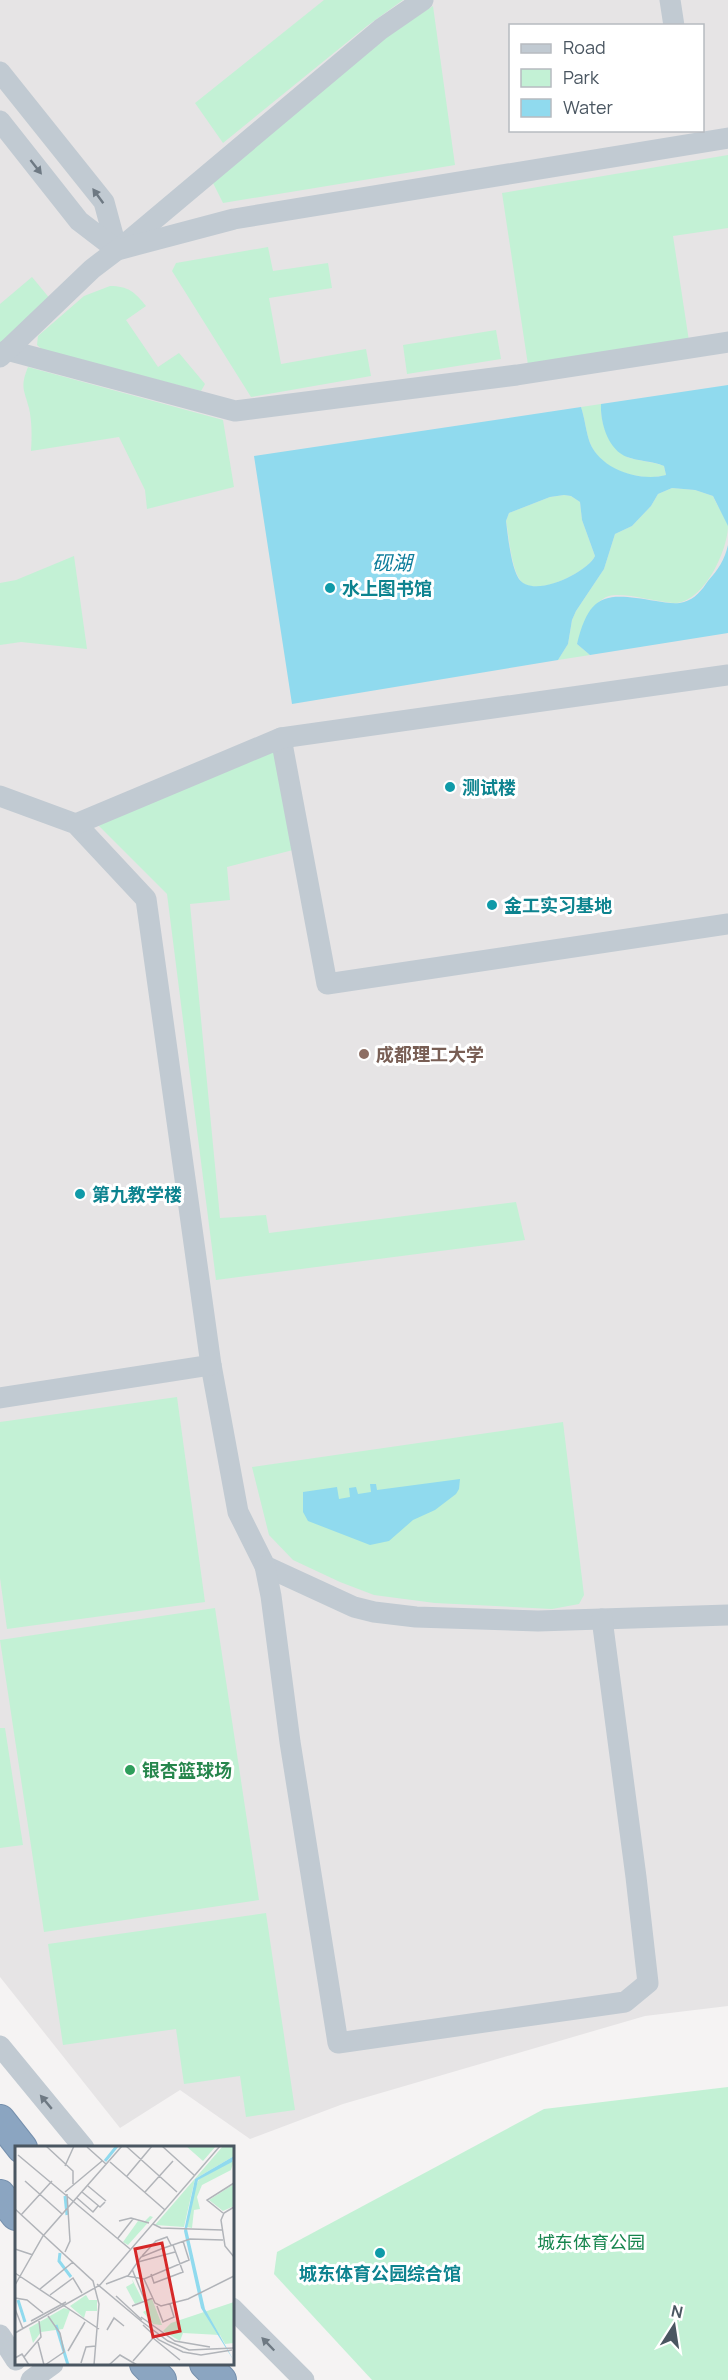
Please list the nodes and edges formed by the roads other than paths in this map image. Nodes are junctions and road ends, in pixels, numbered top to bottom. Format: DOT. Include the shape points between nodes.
graph roads {
  1 [pos="423,0"];
  2 [pos="670,0"];
  3 [pos="674,24"];
  4 [pos="0,72"];
  5 [pos="0,121"];
  6 [pos="692,137"];
  7 [pos="728,138"];
  8 [pos="117,250"];
  9 [pos="728,342"];
  10 [pos="4,354"];
  11 [pos="728,677"];
  12 [pos="281,738"];
  13 [pos="0,796"];
  14 [pos="76,824"];
  15 [pos="728,924"];
  16 [pos="211,1365"];
  17 [pos="0,1398"];
  18 [pos="265,1566"];
  19 [pos="728,1616"];
  20 [pos="602,1618"];
  21 [pos="0,2046"];
  22 [pos="0,2120"];
  23 [pos="20,2146"];
  24 [pos="82,2146"];
  25 [pos="0,2195"];
  26 [pos="15,2214"];
  27 [pos="234,2309"];
  28 [pos="0,2335"];
  29 [pos="15,2358"];
  30 [pos="20,2365"];
  31 [pos="52,2365"];
  32 [pos="146,2365"];
  33 [pos="206,2365"];
  34 [pos="30,2380"];
  35 [pos="160,2380"];
  36 [pos="221,2380"];
  37 [pos="304,2380"];
  1 -- 8 [label="street" via="381,29"];
  2 -- 3 [label="street"];
  8 -- 4 [label="street, one-way" via="104,202"];
  5 -- 8 [label="street, one-way" via="79,221"];
  6 -- 7 [label="street"];
  6 -- 8 [label="street" via="234,219"];
  8 -- 10 [label="street"];
  9 -- 10 [label="street" via="517,375 235,411"];
  11 -- 12 [label="street"];
  12 -- 14 [label="street"];
  12 -- 15 [label="street" via="327,984"];
  13 -- 14 [label="street"];
  14 -- 16 [label="street" via="146,899"];
  16 -- 17 [label="street"];
  16 -- 18 [label="street" via="238,1512"];
  18 -- 20 [label="street" via="354,1607 374,1612 538,1621"];
  18 -- 20 [label="street" via="338,2043 625,2002 648,1983"];
  19 -- 20 [label="street"];
  24 -- 21 [label="street, one-way"];
  22 -- 23 [label="highway"];
  25 -- 26 [label="highway"];
  37 -- 27 [label="street, one-way"];
  28 -- 29 [label="street"];
  30 -- 34 [label="street"];
  31 -- 34 [label="street"];
  32 -- 35 [label="highway"];
  33 -- 36 [label="highway"];
}
